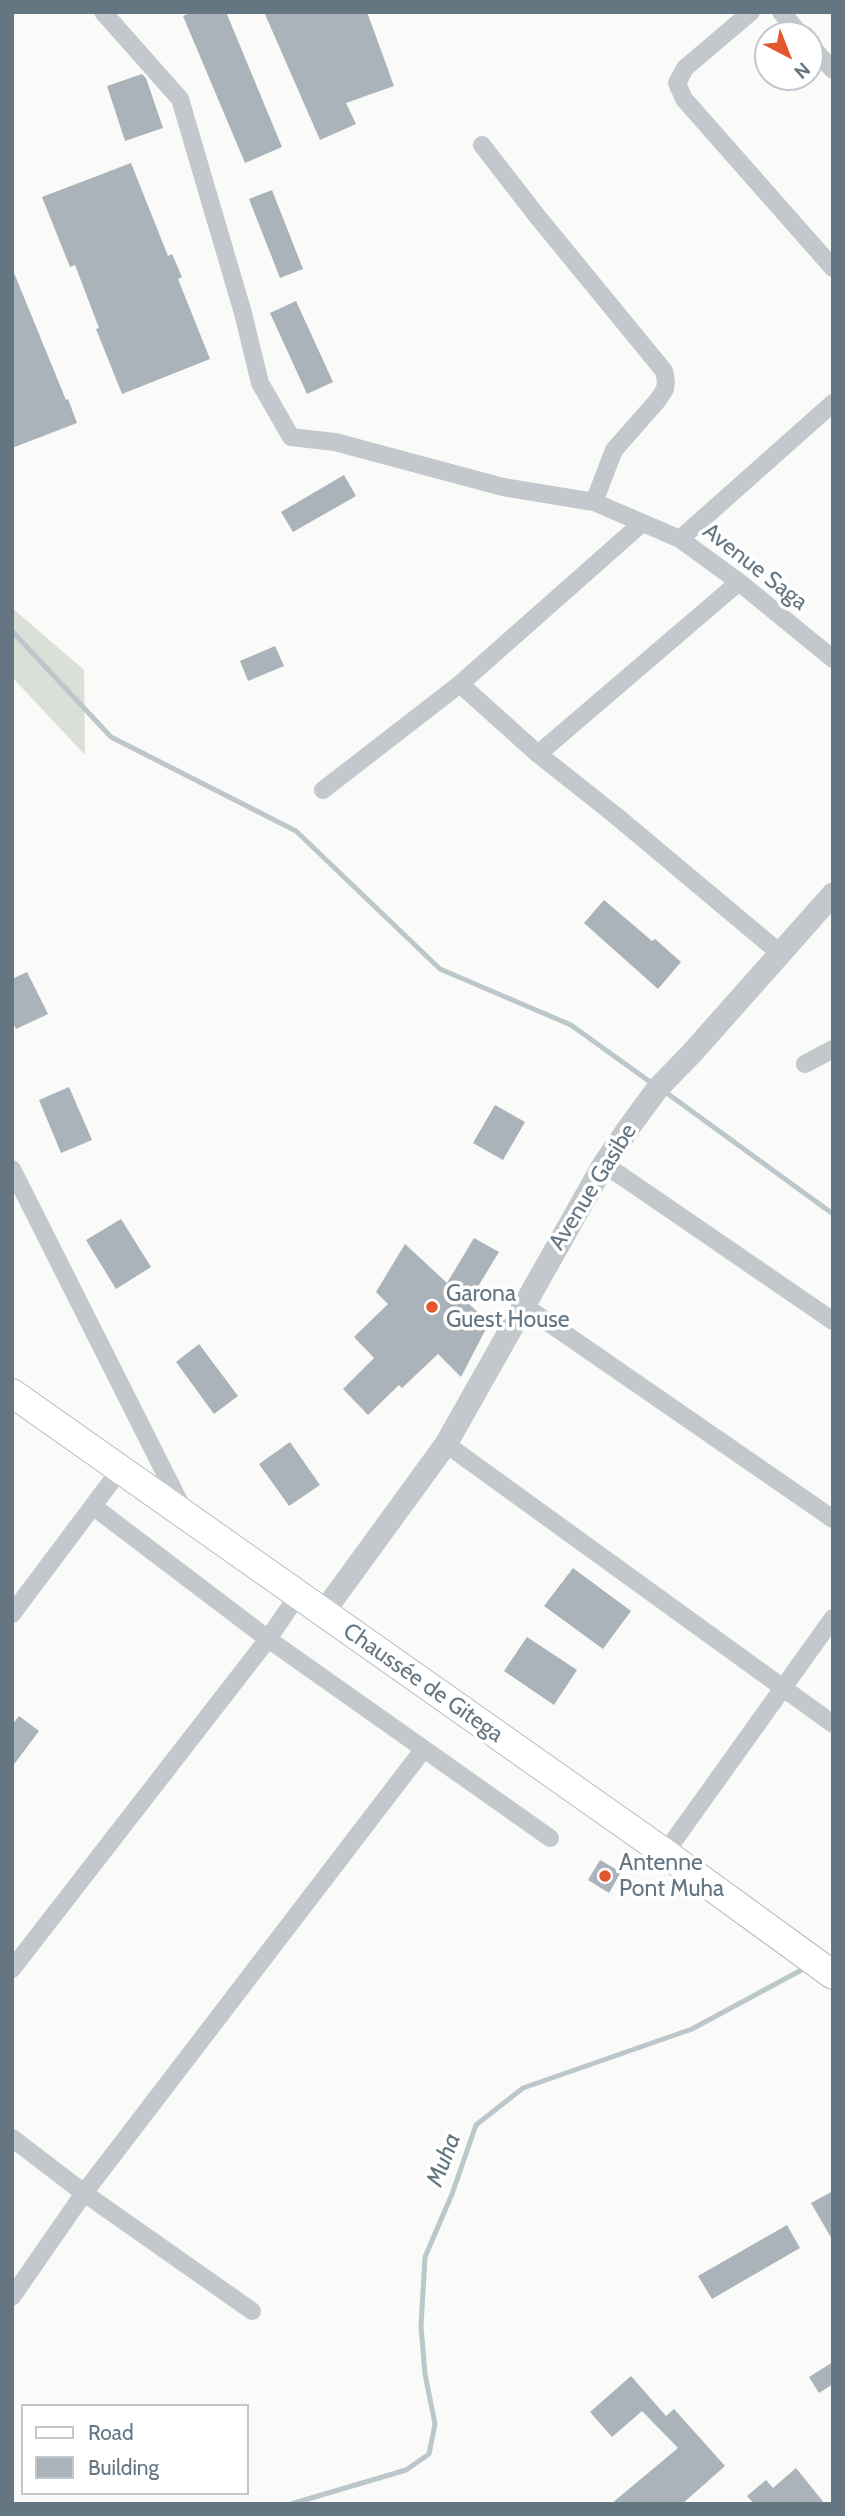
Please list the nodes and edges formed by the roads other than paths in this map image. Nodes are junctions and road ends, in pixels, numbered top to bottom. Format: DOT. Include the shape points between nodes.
graph roads {
  1 [pos="103,12"];
  2 [pos="751,12"];
  3 [pos="482,145"];
  4 [pos="833,268"];
  5 [pos="833,403"];
  6 [pos="594,502"];
  7 [pos="641,524"];
  8 [pos="680,539"];
  9 [pos="739,582"];
  10 [pos="833,660"];
  11 [pos="460,684"];
  12 [pos="538,754"];
  13 [pos="323,790"];
  14 [pos="833,894"];
  15 [pos="781,954"];
  16 [pos="833,1049"];
  17 [pos="805,1064"];
  18 [pos="604,1164"];
  19 [pos="12,1169"];
  20 [pos="523,1305"];
  21 [pos="833,1321"];
  22 [pos="12,1393"];
  23 [pos="446,1444"];
  24 [pos="120,1470"];
  25 [pos="94,1507"];
  26 [pos="186,1514"];
  27 [pos="833,1518"];
  28 [pos="298,1595"];
  29 [pos="323,1613"];
  30 [pos="12,1614"];
  31 [pos="833,1618"];
  32 [pos="268,1639"];
  33 [pos="782,1688"];
  34 [pos="833,1724"];
  35 [pos="423,1750"];
  36 [pos="550,1838"];
  37 [pos="665,1853"];
  38 [pos="12,1969"];
  39 [pos="833,1975"];
  40 [pos="12,2138"];
  41 [pos="84,2193"];
  42 [pos="12,2297"];
  43 [pos="252,2311"];
  1 -- 6 [label="street, Avenue Saga" via="180,99 260,383 291,437 335,442 503,486"];
  2 -- 4 [label="street" via="685,68 677,83 684,99"];
  3 -- 6 [label="street" via="664,372 665,389 614,450"];
  5 -- 8 [label="street"];
  6 -- 7 [label="street, Avenue Saga"];
  7 -- 8 [label="street, Avenue Saga"];
  7 -- 11 [label="street"];
  8 -- 9 [label="street, Avenue Saga"];
  9 -- 10 [label="street, Avenue Saga"];
  9 -- 12 [label="street"];
  11 -- 12 [label="street"];
  11 -- 13 [label="street"];
  12 -- 15 [label="street"];
  14 -- 15 [label="street, Avenue Gasibe"];
  15 -- 18 [label="street, Avenue Gasibe" via="658,1088"];
  16 -- 17 [label="street"];
  18 -- 20 [label="street, Avenue Gasibe"];
  18 -- 21 [label="street"];
  19 -- 26 [label="street"];
  20 -- 23 [label="street, Avenue Gasibe"];
  20 -- 27 [label="street"];
  22 -- 24 [label="main road, Chaussée de Gitega"];
  23 -- 29 [label="street, Avenue Gasibe"];
  23 -- 33 [label="street"];
  24 -- 25 [label="street"];
  24 -- 26 [label="main road, Chaussée de Gitega"];
  25 -- 30 [label="street"];
  25 -- 32 [label="street"];
  26 -- 28 [label="main road, Chaussée de Gitega"];
  28 -- 29 [label="main road, Chaussée de Gitega"];
  28 -- 32 [label="street"];
  29 -- 37 [label="main road, Chaussée de Gitega"];
  31 -- 33 [label="street"];
  32 -- 35 [label="street"];
  32 -- 38 [label="street"];
  33 -- 34 [label="street"];
  33 -- 37 [label="street"];
  35 -- 36 [label="street"];
  35 -- 41 [label="street"];
  37 -- 39 [label="main road, Chaussée de Gitega"];
  40 -- 41 [label="street"];
  41 -- 42 [label="street"];
  41 -- 43 [label="street"];
}
